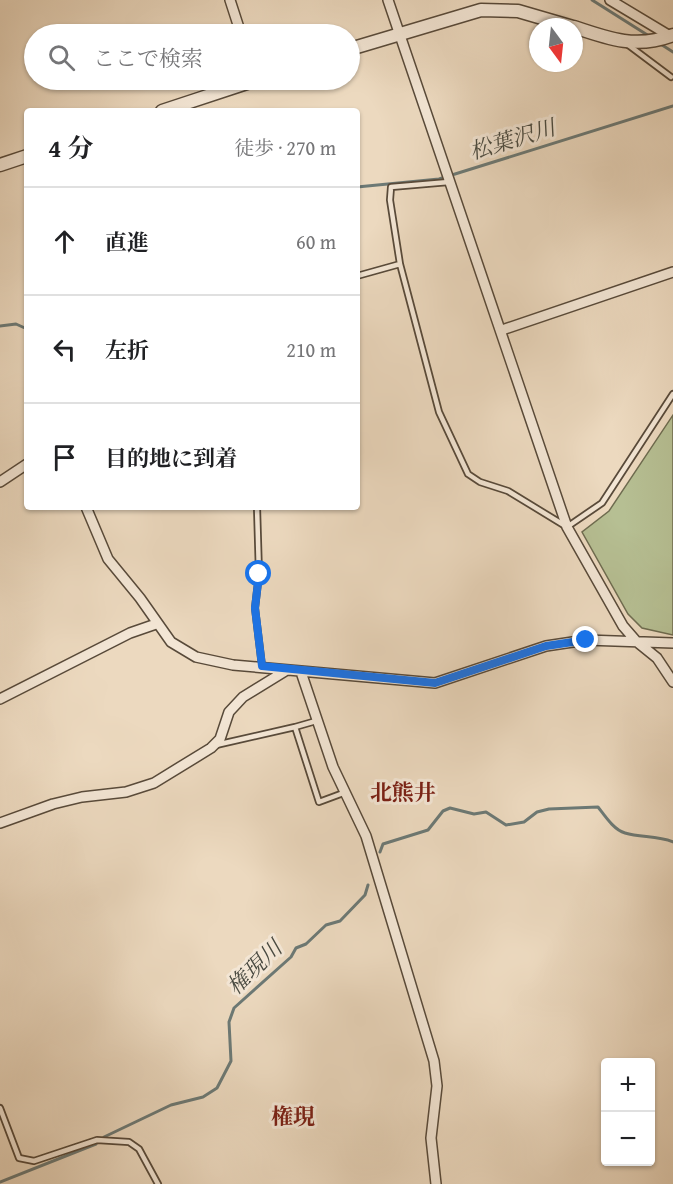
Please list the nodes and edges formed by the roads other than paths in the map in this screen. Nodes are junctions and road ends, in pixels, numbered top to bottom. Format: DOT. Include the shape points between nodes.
graph roads {
  1 [pos="230,0"];
  2 [pos="388,0"];
  3 [pos="610,0"];
  4 [pos="542,18"];
  5 [pos="238,24"];
  6 [pos="583,30"];
  7 [pos="399,32"];
  8 [pos="668,37"];
  9 [pos="626,43"];
  10 [pos="360,46"];
  11 [pos="671,77"];
  12 [pos="225,90"];
  13 [pos="171,108"];
  14 [pos="24,157"];
  15 [pos="0,165"];
  16 [pos="449,182"];
  17 [pos="399,264"];
  18 [pos="673,272"];
  19 [pos="360,275"];
  20 [pos="502,330"];
  21 [pos="673,394"];
  22 [pos="24,466"];
  23 [pos="0,482"];
  24 [pos="87,510"];
  25 [pos="257,510"];
  26 [pos="567,527"];
  27 [pos="156,624"];
  28 [pos="636,641"];
  29 [pos="673,643"];
  30 [pos="262,666"];
  31 [pos="287,670"];
  32 [pos="301,672"];
  33 [pos="673,682"];
  34 [pos="0,699"];
  35 [pos="316,721"];
  36 [pos="295,727"];
  37 [pos="213,745"];
  38 [pos="346,792"];
  39 [pos="0,823"];
  40 [pos="0,1108"];
  41 [pos="158,1184"];
  42 [pos="436,1184"];
  1 -- 5 [label="street"];
  2 -- 7 [label="street"];
  3 -- 8 [label="street"];
  4 -- 7 [label="street" via="518,11 482,10"];
  6 -- 9 [label="street"];
  7 -- 10 [label="street"];
  7 -- 16 [label="street"];
  8 -- 9 [label="street"];
  9 -- 11 [label="lane"];
  12 -- 13 [label="street"];
  14 -- 15 [label="street"];
  16 -- 17 [label="lane" via="391,187"];
  16 -- 20 [label="street"];
  17 -- 19 [label="lane"];
  17 -- 26 [label="lane" via="439,412 468,474 508,491"];
  18 -- 20 [label="street"];
  20 -- 26 [label="street"];
  21 -- 26 [label="lane" via="602,503"];
  22 -- 23 [label="street"];
  24 -- 27 [label="street" via="108,559 141,598"];
  25 -- 30 [label="lane" via="259,574 255,608"];
  26 -- 28 [label="street" via="623,626"];
  27 -- 30 [label="street" via="171,642 196,657"];
  27 -- 34 [label="street" via="130,633"];
  28 -- 29 [label="street"];
  28 -- 32 [label="street" via="586,640 546,646 435,683"];
  28 -- 33 [label="street" via="657,658"];
  30 -- 31 [label="street"];
  31 -- 32 [label="street"];
  31 -- 37 [label="street" via="243,697 229,712 220,739"];
  32 -- 35 [label="street"];
  35 -- 36 [label="lane"];
  35 -- 38 [label="street"];
  36 -- 37 [label="lane"];
  36 -- 38 [label="lane" via="319,802"];
  37 -- 39 [label="street" via="154,783 126,792 53,804"];
  38 -- 42 [label="street" via="370,847 434,1061 437,1086 430,1138"];
  40 -- 41 [label="lane" via="19,1158 34,1161 97,1140 129,1142 139,1149"];
}
